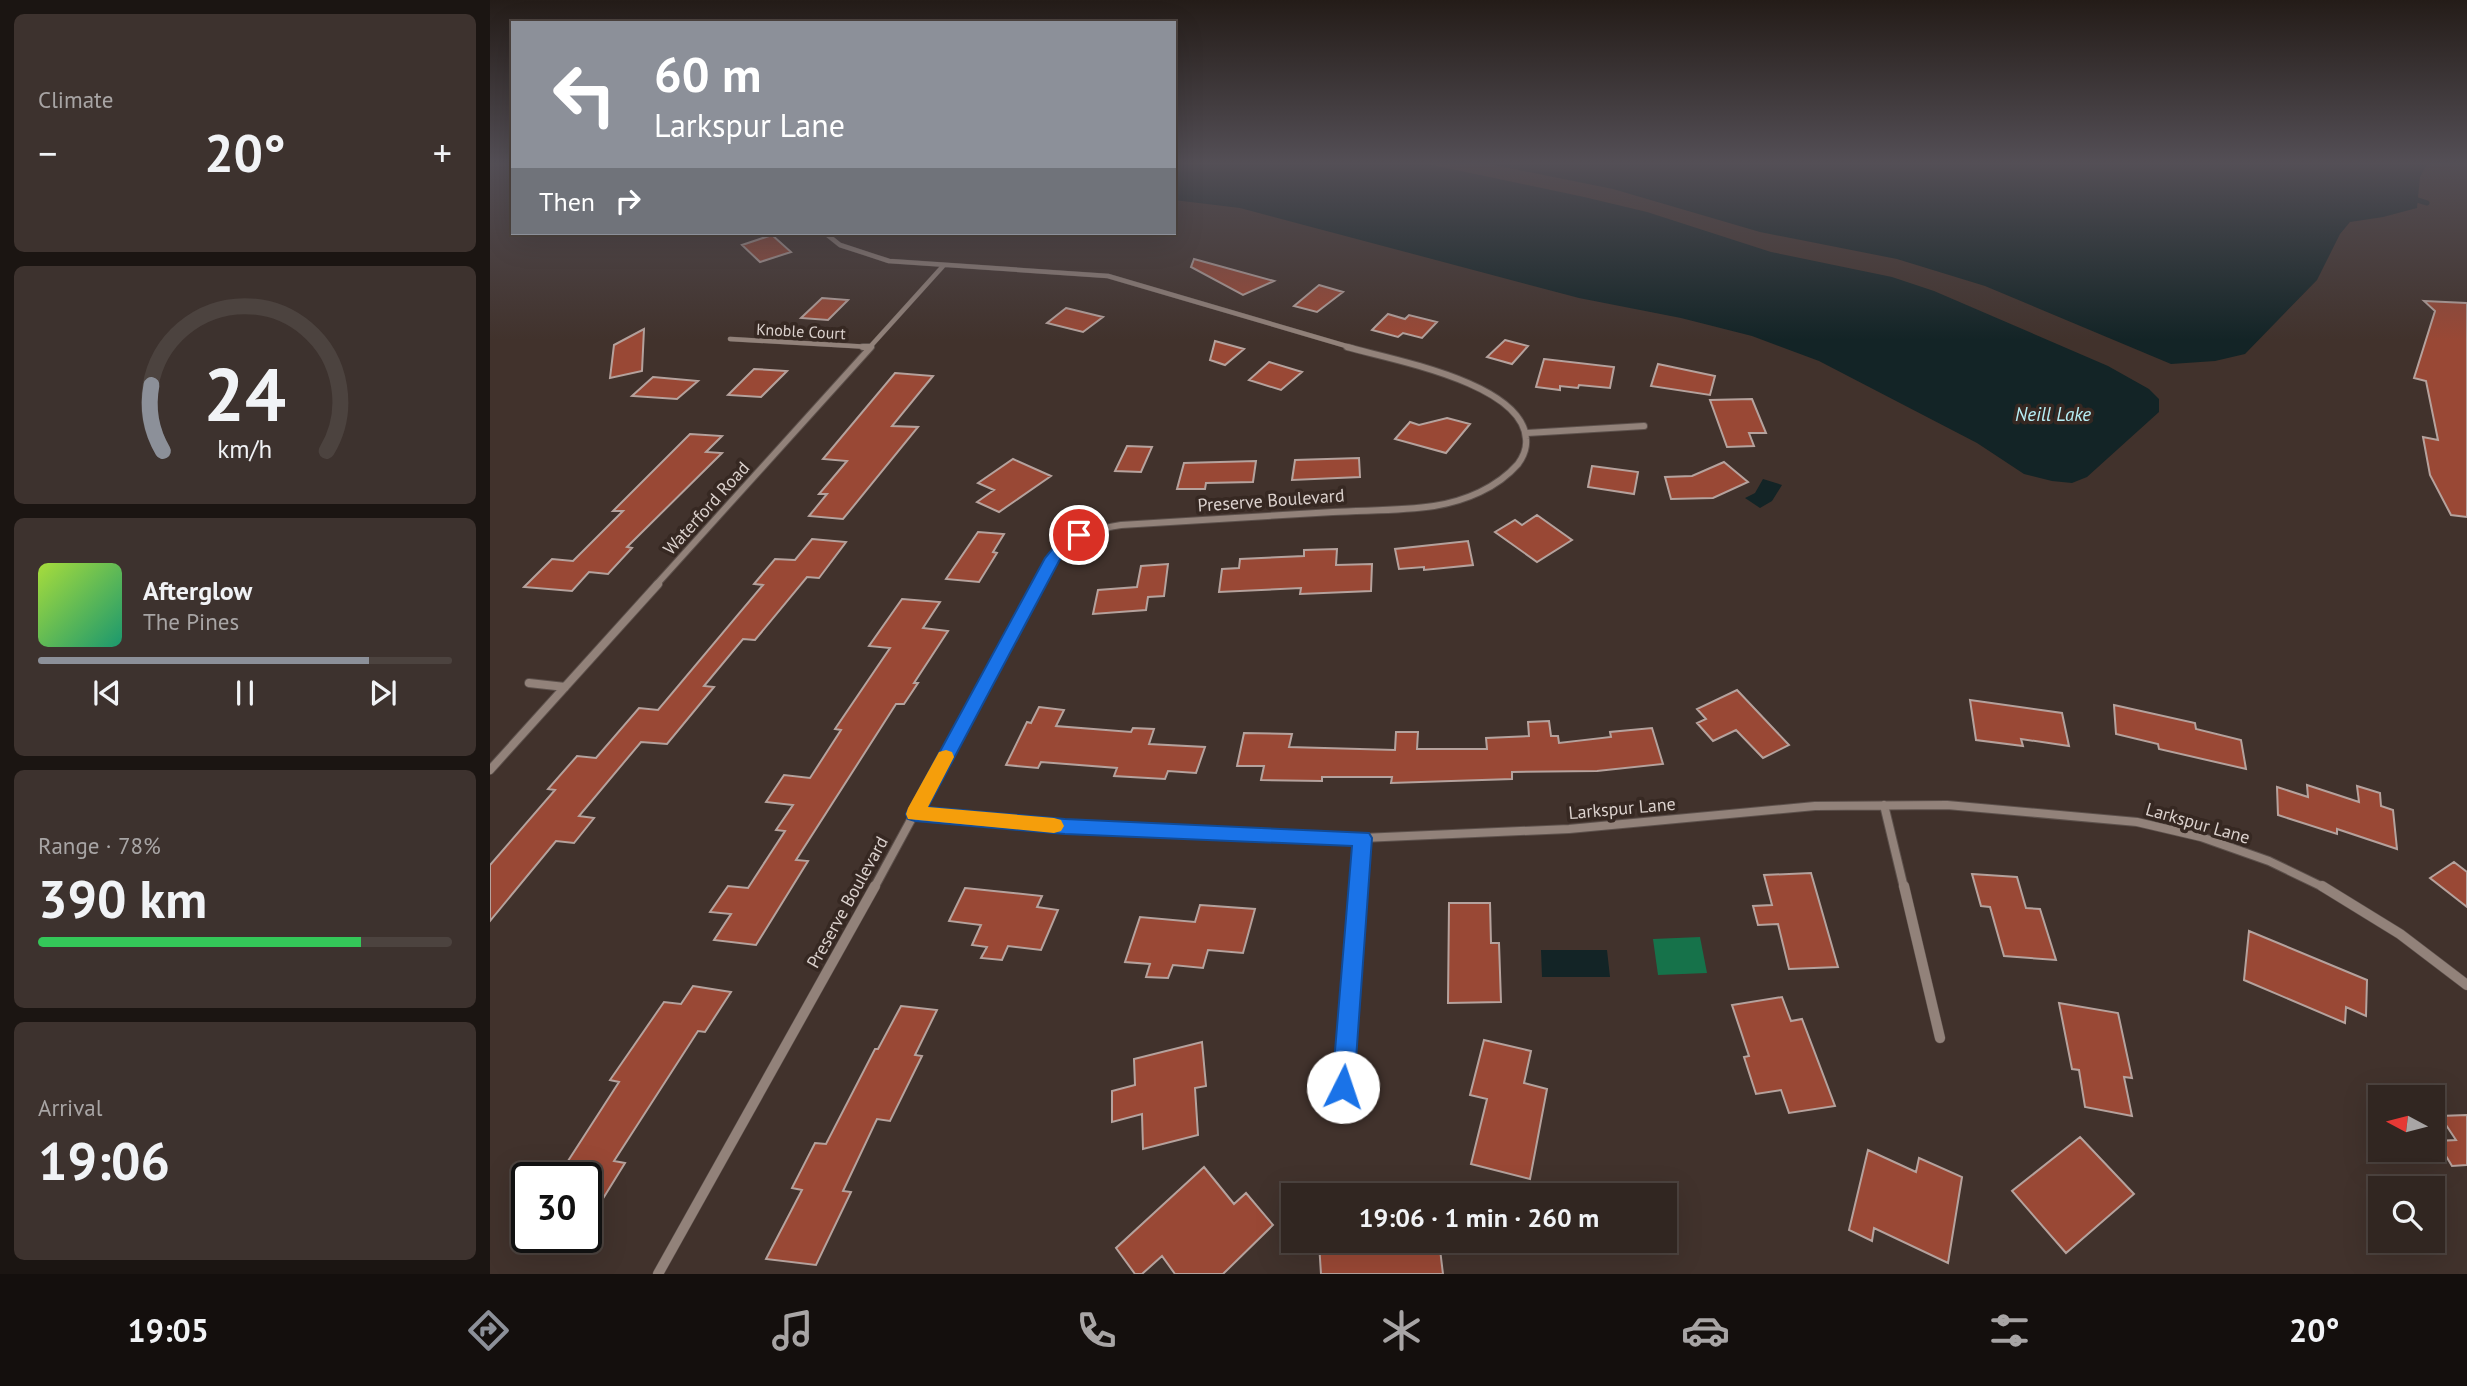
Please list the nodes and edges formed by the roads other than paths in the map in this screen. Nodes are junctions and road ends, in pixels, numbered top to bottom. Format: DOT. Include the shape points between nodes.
graph roads {
  1 [pos="828,235"];
  2 [pos="944,265"];
  3 [pos="730,339"];
  4 [pos="870,347"];
  5 [pos="1644,426"];
  6 [pos="1527,433"];
  7 [pos="1095,517"];
  8 [pos="1098,528"];
  9 [pos="529,683"];
  10 [pos="565,687"];
  11 [pos="490,770"];
  12 [pos="1884,805"];
  13 [pos="915,814"];
  14 [pos="1362,838"];
  15 [pos="2467,985"];
  16 [pos="1940,1038"];
  17 [pos="1343,1087"];
  18 [pos="657,1274"];
  1 -- 2 [label="street" via="840,245 889,261"];
  2 -- 4 [label="street, Waterford Road"];
  2 -- 6 [label="street" via="1081,272 1130,281 1488,389 1519,414"];
  3 -- 4 [label="street, Knoble Court"];
  4 -- 10 [label="street, Waterford Road"];
  5 -- 6 [label="street"];
  6 -- 8 [label="street, Preserve Boulevard" via="1527,445 1511,470 1462,500 1433,506"];
  7 -- 8 [label="street"];
  8 -- 13 [label="street, Preserve Boulevard" via="1064,545 1053,558"];
  9 -- 10 [label="street"];
  10 -- 11 [label="street, Waterford Road"];
  12 -- 14 [label="street, Larkspur Lane" via="1815,806 1569,829"];
  12 -- 15 [label="street, Larkspur Lane" via="1947,805 2137,822 2201,837 2269,861 2335,893 2400,934"];
  12 -- 16 [label="street"];
  13 -- 14 [label="street, Larkspur Lane" via="1065,827"];
  13 -- 18 [label="street, Preserve Boulevard"];
  14 -- 17 [label="street"];
}
